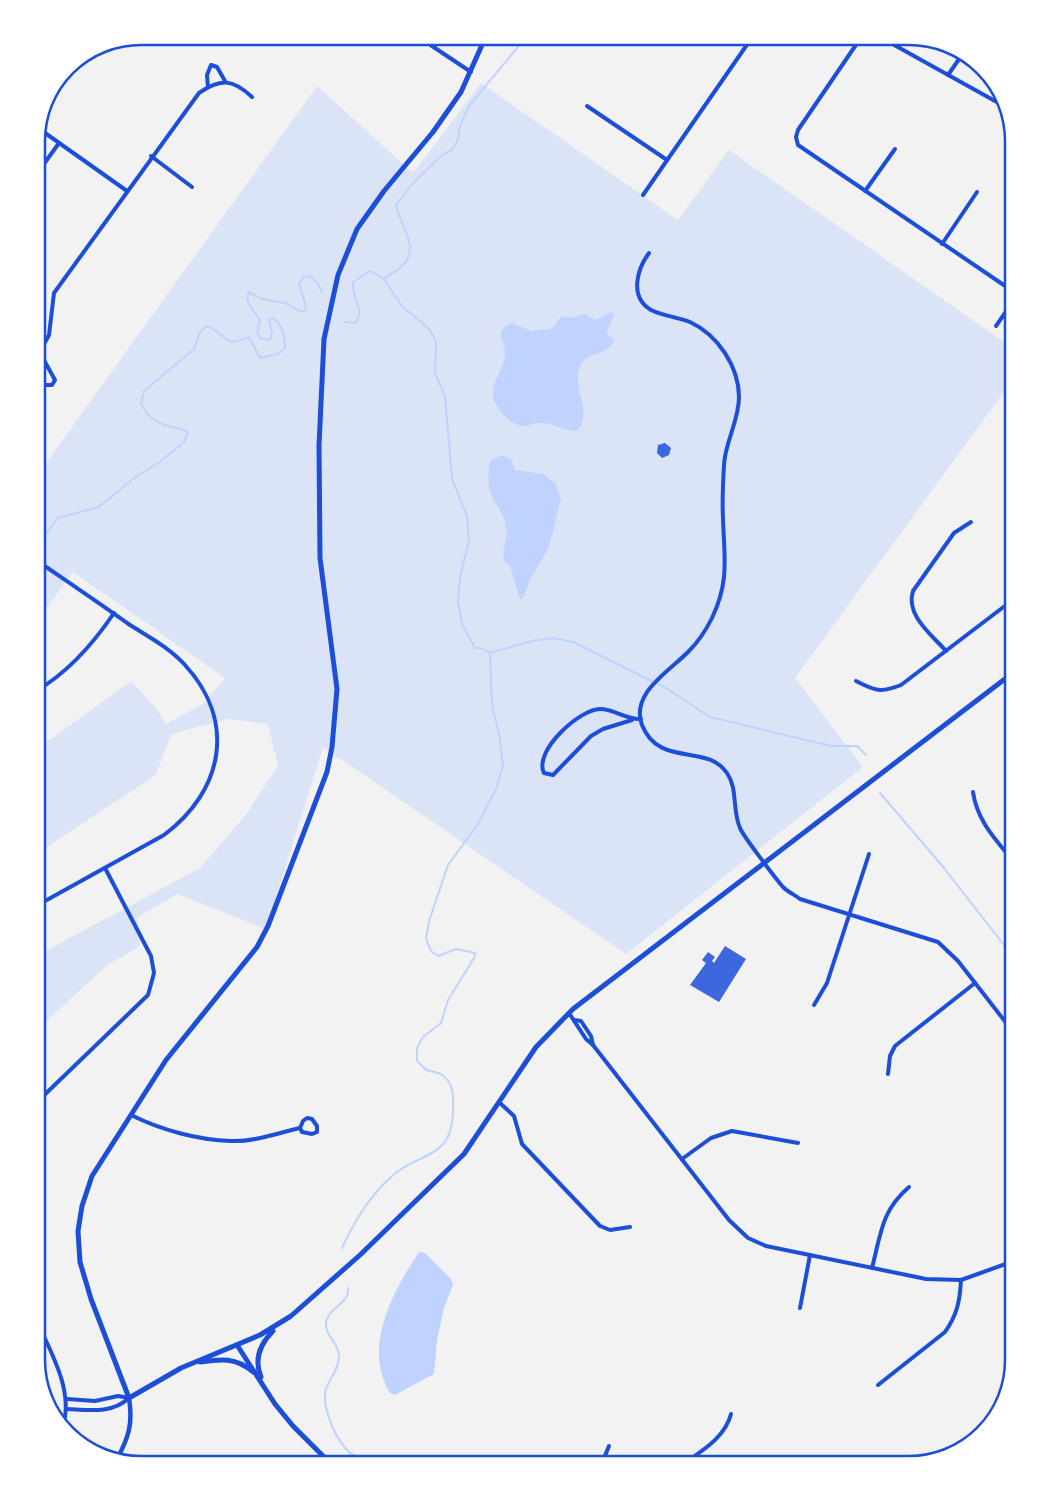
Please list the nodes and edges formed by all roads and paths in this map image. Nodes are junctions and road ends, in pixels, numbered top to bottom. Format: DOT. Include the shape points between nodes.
graph roads {
  1 [pos="430,45"];
  2 [pos="482,45"];
  3 [pos="747,45"];
  4 [pos="856,45"];
  5 [pos="894,45"];
  6 [pos="959,59"];
  7 [pos="471,72"];
  8 [pos="948,75"];
  9 [pos="225,81"];
  10 [pos="208,87"];
  11 [pos="252,97"];
  12 [pos="997,102"];
  13 [pos="587,106"];
  14 [pos="45,133"];
  15 [pos="60,143"];
  16 [pos="896,149"];
  17 [pos="151,156"];
  18 [pos="667,160"];
  19 [pos="45,163"];
  20 [pos="192,187"];
  21 [pos="127,191"];
  22 [pos="864,191"];
  23 [pos="977,192"];
  24 [pos="643,194"];
  25 [pos="942,244"];
  26 [pos="649,253"];
  27 [pos="1005,286"];
  28 [pos="1005,313"];
  29 [pos="996,326"];
  30 [pos="45,341"];
  31 [pos="45,364"];
  32 [pos="45,384"];
  33 [pos="971,522"];
  34 [pos="45,566"];
  35 [pos="1005,606"];
  36 [pos="114,614"];
  37 [pos="946,651"];
  38 [pos="1005,679"];
  39 [pos="856,681"];
  40 [pos="45,686"];
  41 [pos="641,719"];
  42 [pos="632,720"];
  43 [pos="973,792"];
  44 [pos="1005,851"];
  45 [pos="869,854"];
  46 [pos="765,862"];
  47 [pos="105,868"];
  48 [pos="45,901"];
  49 [pos="848,913"];
  50 [pos="975,983"];
  51 [pos="814,1005"];
  52 [pos="569,1013"];
  53 [pos="1005,1021"];
  54 [pos="888,1074"];
  55 [pos="45,1094"];
  56 [pos="500,1102"];
  57 [pos="131,1115"];
  58 [pos="300,1128"];
  59 [pos="798,1143"];
  60 [pos="682,1159"];
  61 [pos="909,1187"];
  62 [pos="630,1227"];
  63 [pos="810,1254"];
  64 [pos="1005,1264"];
  65 [pos="872,1268"];
  66 [pos="961,1280"];
  67 [pos="800,1308"];
  68 [pos="281,1324"];
  69 [pos="45,1339"];
  70 [pos="237,1345"];
  71 [pos="190,1364"];
  72 [pos="258,1377"];
  73 [pos="878,1386"];
  74 [pos="266,1389"];
  75 [pos="128,1398"];
  76 [pos="67,1399"];
  77 [pos="102,1401"];
  78 [pos="67,1409"];
  79 [pos="103,1410"];
  80 [pos="731,1414"];
  81 [pos="65,1418"];
  82 [pos="609,1446"];
  83 [pos="120,1453"];
  84 [pos="323,1456"];
  85 [pos="606,1456"];
  86 [pos="694,1456"];
  1 -- 7 [label="street"];
  2 -- 7 [label="main road"];
  3 -- 18 [label="street"];
  4 -- 22 [label="street" via="796,137 800,148"];
  5 -- 8 [label="street"];
  6 -- 8 [label="street"];
  7 -- 57 [label="main road" via="450,109 357,229 338,276 324,339 318,445 320,558 337,689 327,772 257,947 166,1060"];
  8 -- 12 [label="street"];
  9 -- 10 [label="street"];
  9 -- 10 [label="street" via="217,66 211,65 206,75"];
  9 -- 11 [label="street" via="241,87"];
  10 -- 17 [label="street" via="193,100"];
  13 -- 18 [label="street"];
  14 -- 15 [label="street"];
  15 -- 19 [label="street"];
  15 -- 21 [label="street"];
  16 -- 22 [label="street"];
  17 -- 20 [label="street"];
  17 -- 21 [label="street"];
  18 -- 24 [label="street"];
  21 -- 30 [label="street" via="54,293 49,335"];
  22 -- 25 [label="street"];
  23 -- 25 [label="street"];
  25 -- 27 [label="street"];
  26 -- 41 [label="street" via="636,278 645,304 651,310 692,323 712,337 730,362 739,387 738,412 724,464 726,563 719,601 700,638 658,679 641,703"];
  28 -- 29 [label="street"];
  31 -- 32 [label="street" via="55,380 52,384"];
  33 -- 37 [label="street" via="954,533 911,597 915,615"];
  34 -- 36 [label="street"];
  35 -- 37 [label="street"];
  36 -- 40 [label="street" via="75,662"];
  36 -- 47 [label="street" via="165,648 191,672 207,695 217,728 218,754 207,786 187,816 164,835"];
  37 -- 39 [label="street" via="900,685 885,691"];
  38 -- 46 [label="main road"];
  41 -- 42 [label="street"];
  41 -- 46 [label="street" via="646,734 655,745 673,753 711,760 726,772 732,784 740,829"];
  42 -- 42 [label="street" via="598,709 576,719 562,730 548,750 542,762 544,772 553,775 577,748 603,729"];
  43 -- 44 [label="street" via="980,820"];
  45 -- 49 [label="street"];
  46 -- 49 [label="street" via="784,887 800,899"];
  46 -- 52 [label="main road"];
  47 -- 48 [label="street"];
  47 -- 55 [label="street" via="151,956 152,986 148,995"];
  49 -- 50 [label="street" via="938,942 948,949"];
  49 -- 51 [label="street" via="828,983"];
  50 -- 53 [label="street"];
  50 -- 54 [label="street" via="895,1046"];
  52 -- 56 [label="main road" via="536,1047"];
  52 -- 60 [label="street" via="574,1020 581,1021 593,1044"];
  56 -- 62 [label="street" via="514,1116 518,1137 525,1148 600,1226 610,1230"];
  56 -- 68 [label="main road" via="464,1154 360,1255"];
  57 -- 58 [label="street" via="154,1127 232,1142"];
  57 -- 75 [label="main road" via="92,1176 78,1231 80,1262 91,1299"];
  58 -- 58 [label="street" via="303,1121 312,1119 317,1132 302,1132"];
  59 -- 60 [label="street" via="732,1131 711,1138"];
  60 -- 63 [label="street" via="729,1220 748,1238 766,1246"];
  61 -- 65 [label="street" via="896,1198 886,1214"];
  63 -- 65 [label="street"];
  63 -- 67 [label="street"];
  64 -- 66 [label="street"];
  65 -- 66 [label="street" via="926,1279"];
  66 -- 73 [label="street" via="959,1304 945,1332"];
  68 -- 70 [label="main road"];
  68 -- 74 [label="main road" via="267,1338 258,1359 259,1374"];
  69 -- 76 [label="street"];
  70 -- 71 [label="main road"];
  70 -- 72 [label="main road"];
  71 -- 72 [label="main road" via="228,1359 240,1363"];
  71 -- 75 [label="main road"];
  72 -- 74 [label="main road"];
  74 -- 84 [label="main road" via="293,1426"];
  75 -- 77 [label="street" via="118,1396"];
  75 -- 79 [label="street" via="118,1407"];
  75 -- 83 [label="street" via="132,1418"];
  76 -- 77 [label="street"];
  76 -- 78 [label="street"];
  77 -- 79 [label="street"];
  78 -- 79 [label="street"];
  78 -- 81 [label="street"];
  80 -- 86 [label="street" via="728,1426"];
  82 -- 85 [label="street"];
}
